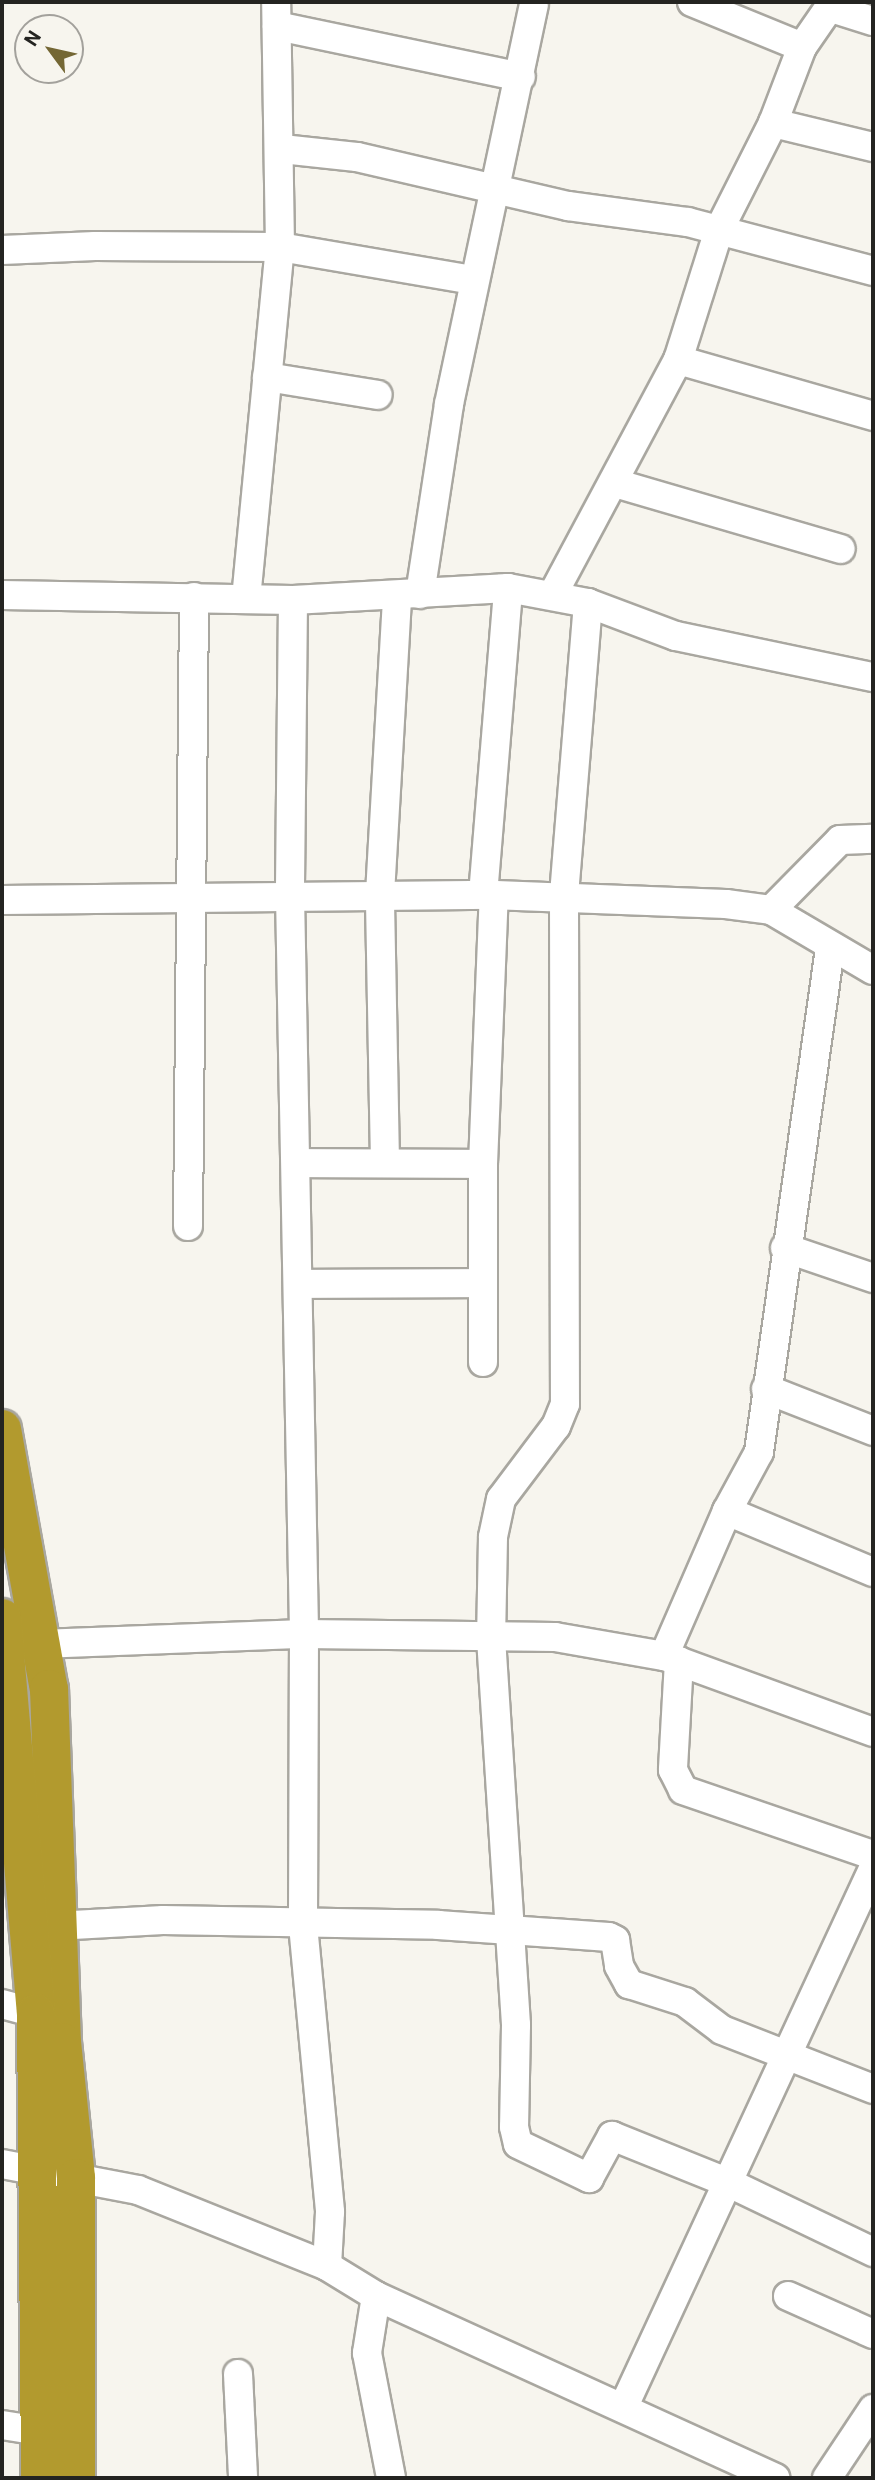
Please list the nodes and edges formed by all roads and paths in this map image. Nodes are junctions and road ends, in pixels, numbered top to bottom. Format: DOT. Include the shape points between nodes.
graph roads {
  1 [pos="692,2"];
  2 [pos="534,5"];
  3 [pos="832,5"];
  4 [pos="276,14"];
  5 [pos="873,21"];
  6 [pos="802,47"];
  7 [pos="521,77"];
  8 [pos="773,123"];
  9 [pos="873,147"];
  10 [pos="282,149"];
  11 [pos="496,189"];
  12 [pos="719,230"];
  13 [pos="280,247"];
  14 [pos="2,250"];
  15 [pos="873,271"];
  16 [pos="474,280"];
  17 [pos="678,360"];
  18 [pos="267,377"];
  19 [pos="378,395"];
  20 [pos="873,416"];
  21 [pos="615,483"];
  22 [pos="841,549"];
  23 [pos="508,588"];
  24 [pos="2,594"];
  25 [pos="553,594"];
  26 [pos="409,596"];
  27 [pos="194,597"];
  28 [pos="246,599"];
  29 [pos="293,600"];
  30 [pos="588,603"];
  31 [pos="873,677"];
  32 [pos="873,839"];
  33 [pos="380,894"];
  34 [pos="188,895"];
  35 [pos="290,895"];
  36 [pos="489,895"];
  37 [pos="564,898"];
  38 [pos="2,900"];
  39 [pos="771,910"];
  40 [pos="830,949"];
  41 [pos="873,970"];
  42 [pos="296,1163"];
  43 [pos="385,1163"];
  44 [pos="484,1164"];
  45 [pos="188,1226"];
  46 [pos="785,1248"];
  47 [pos="873,1278"];
  48 [pos="483,1283"];
  49 [pos="298,1284"];
  50 [pos="483,1362"];
  51 [pos="766,1390"];
  52 [pos="2,1429"];
  53 [pos="873,1431"];
  54 [pos="727,1511"];
  55 [pos="873,1572"];
  56 [pos="304,1634"];
  57 [pos="491,1637"];
  58 [pos="12,1638"];
  59 [pos="672,1658"];
  60 [pos="873,1732"];
  61 [pos="873,1855"];
  62 [pos="873,1869"];
  63 [pos="303,1925"];
  64 [pos="55,1926"];
  65 [pos="509,1931"];
  66 [pos="19,2008"];
  67 [pos="785,2054"];
  68 [pos="873,2089"];
  69 [pos="2,2164"];
  70 [pos="58,2175"];
  71 [pos="729,2183"];
  72 [pos="873,2252"];
  73 [pos="327,2266"];
  74 [pos="376,2296"];
  75 [pos="788,2296"];
  76 [pos="873,2334"];
  77 [pos="238,2374"];
  78 [pos="623,2409"];
  79 [pos="873,2409"];
  80 [pos="2,2426"];
  81 [pos="40,2431"];
  82 [pos="40,2478"];
  83 [pos="76,2478"];
  84 [pos="243,2478"];
  85 [pos="391,2478"];
  86 [pos="776,2478"];
  87 [pos="828,2478"];
  1 -- 6 [label="street"];
  2 -- 7 [label="street"];
  3 -- 5 [label="street"];
  3 -- 6 [label="street"];
  4 -- 7 [label="street"];
  4 -- 10 [label="street"];
  6 -- 8 [label="street"];
  7 -- 11 [label="street"];
  8 -- 9 [label="street"];
  8 -- 12 [label="street"];
  10 -- 11 [label="street" via="357,157"];
  10 -- 13 [label="street"];
  11 -- 12 [label="street" via="568,206"];
  11 -- 16 [label="street"];
  12 -- 15 [label="street"];
  12 -- 17 [label="street"];
  13 -- 14 [label="street"];
  13 -- 16 [label="street"];
  13 -- 18 [label="street"];
  16 -- 26 [label="street"];
  17 -- 20 [label="street"];
  17 -- 21 [label="street"];
  18 -- 19 [label="street"];
  18 -- 28 [label="street"];
  21 -- 22 [label="street"];
  21 -- 25 [label="street"];
  23 -- 25 [label="street"];
  23 -- 26 [label="street"];
  23 -- 36 [label="street"];
  24 -- 27 [label="street"];
  25 -- 30 [label="street"];
  26 -- 29 [label="street"];
  26 -- 33 [label="street"];
  27 -- 28 [label="street"];
  27 -- 34 [label="street"];
  28 -- 29 [label="street"];
  29 -- 35 [label="street"];
  30 -- 31 [label="street" via="676,636"];
  30 -- 37 [label="street"];
  32 -- 39 [label="street" via="840,840"];
  33 -- 35 [label="street"];
  33 -- 36 [label="street"];
  33 -- 43 [label="street"];
  34 -- 35 [label="street"];
  34 -- 38 [label="street"];
  34 -- 45 [label="street"];
  35 -- 42 [label="street"];
  36 -- 37 [label="street"];
  36 -- 44 [label="street"];
  37 -- 39 [label="street"];
  37 -- 57 [label="street" via="565,1404 556,1426 496,1510"];
  39 -- 40 [label="street"];
  40 -- 41 [label="street"];
  40 -- 46 [label="street"];
  42 -- 43 [label="street"];
  42 -- 49 [label="street"];
  43 -- 44 [label="street"];
  44 -- 48 [label="street"];
  46 -- 47 [label="street"];
  46 -- 51 [label="street"];
  48 -- 49 [label="street"];
  48 -- 50 [label="street"];
  49 -- 56 [label="street"];
  51 -- 53 [label="street"];
  51 -- 54 [label="street" via="759,1452"];
  52 -- 58 [label="highway"];
  54 -- 55 [label="street"];
  54 -- 59 [label="street"];
  56 -- 57 [label="street"];
  56 -- 58 [label="street"];
  56 -- 63 [label="street"];
  57 -- 59 [label="street" via="555,1637"];
  57 -- 65 [label="street"];
  58 -- 64 [label="highway" via="48,1689"];
  58 -- 66 [label="highway"];
  59 -- 60 [label="street"];
  59 -- 61 [label="street" via="673,1770 683,1790"];
  62 -- 67 [label="street"];
  63 -- 64 [label="street" via="163,1920"];
  63 -- 65 [label="street"];
  63 -- 73 [label="street" via="330,2212"];
  64 -- 70 [label="highway"];
  65 -- 67 [label="street" via="612,1937 622,1977 629,1984 685,2003 722,2031"];
  65 -- 71 [label="street" via="516,2025 513,2115 518,2144 589,2178 612,2136"];
  66 -- 70 [label="highway"];
  67 -- 68 [label="street"];
  67 -- 71 [label="street"];
  69 -- 70 [label="street"];
  70 -- 73 [label="street" via="138,2190"];
  70 -- 81 [label="highway"];
  70 -- 83 [label="highway"];
  71 -- 72 [label="street"];
  71 -- 78 [label="street"];
  73 -- 74 [label="street"];
  74 -- 78 [label="street"];
  74 -- 85 [label="street" via="368,2353"];
  75 -- 76 [label="street"];
  77 -- 84 [label="street"];
  78 -- 86 [label="street"];
  79 -- 87 [label="street"];
  80 -- 81 [label="street"];
  81 -- 82 [label="highway"];
}
